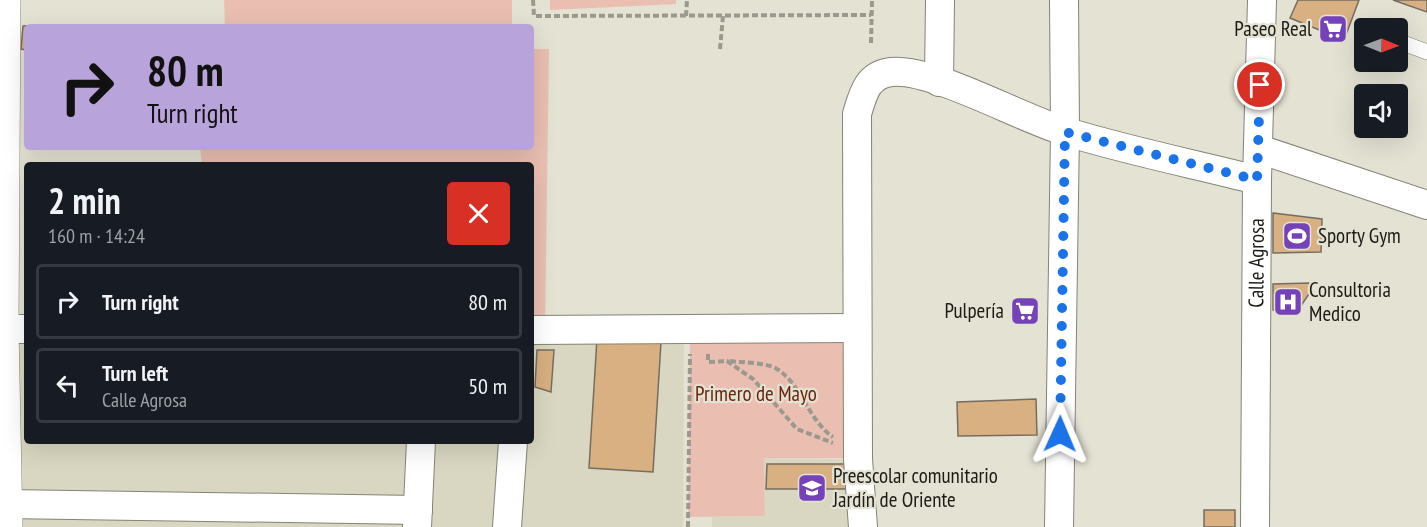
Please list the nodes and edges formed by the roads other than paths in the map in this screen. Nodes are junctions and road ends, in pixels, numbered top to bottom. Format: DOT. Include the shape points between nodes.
graph roads {
  1 [pos="4,0"];
  2 [pos="940,0"];
  3 [pos="1064,0"];
  4 [pos="1262,0"];
  5 [pos="1408,45"];
  6 [pos="1427,52"];
  7 [pos="939,82"];
  8 [pos="1065,132"];
  9 [pos="1259,148"];
  10 [pos="1257,180"];
  11 [pos="1427,205"];
  12 [pos="858,328"];
  13 [pos="14,329"];
  14 [pos="534,330"];
  15 [pos="422,444"];
  16 [pos="513,444"];
  17 [pos="5,516"];
  18 [pos="417,519"];
  19 [pos="507,527"];
  20 [pos="863,527"];
  21 [pos="1059,527"];
  22 [pos="1255,527"];
  1 -- 13 [label="street"];
  2 -- 7 [label="street"];
  3 -- 8 [label="street"];
  4 -- 9 [label="street, Calle Agrosa"];
  5 -- 6 [label="lane"];
  7 -- 8 [label="street"];
  7 -- 12 [label="street" via="893,72 866,85 857,114"];
  8 -- 10 [label="street"];
  8 -- 21 [label="street"];
  9 -- 10 [label="street, Calle Agrosa"];
  9 -- 11 [label="street"];
  10 -- 22 [label="street, Calle Agrosa"];
  12 -- 14 [label="street"];
  12 -- 20 [label="street" via="858,454"];
  13 -- 17 [label="street"];
  15 -- 18 [label="street"];
  16 -- 19 [label="street"];
  17 -- 18 [label="street"];
}
